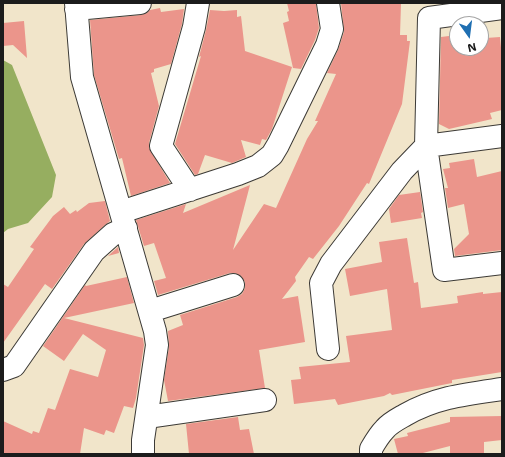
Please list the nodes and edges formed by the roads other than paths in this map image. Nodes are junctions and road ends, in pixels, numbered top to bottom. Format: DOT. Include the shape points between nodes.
graph roads {
  1 [pos="140,3"];
  2 [pos="198,3"];
  3 [pos="328,3"];
  4 [pos="76,6"];
  5 [pos="502,8"];
  6 [pos="502,136"];
  7 [pos="426,146"];
  8 [pos="190,190"];
  9 [pos="124,220"];
  10 [pos="502,264"];
  11 [pos="233,285"];
  12 [pos="150,311"];
  13 [pos="328,349"];
  14 [pos="3,370"];
  15 [pos="502,389"];
  16 [pos="265,400"];
  17 [pos="147,417"];
  18 [pos="143,454"];
  19 [pos="371,454"];
  1 -- 4 [label="street"];
  2 -- 8 [label="street" via="194,27 161,146"];
  3 -- 8 [label="street" via="332,29 327,44 272,155 258,166"];
  4 -- 9 [label="street" via="82,77"];
  5 -- 7 [label="street" via="429,18"];
  6 -- 7 [label="street"];
  7 -- 10 [label="street" via="444,270"];
  7 -- 13 [label="street" via="402,171 331,264 321,283"];
  8 -- 9 [label="street"];
  9 -- 12 [label="street"];
  9 -- 14 [label="street" via="94,251 14,366"];
  11 -- 12 [label="street"];
  12 -- 17 [label="street" via="157,345"];
  15 -- 19 [label="street" via="450,397 414,410 379,435 370,449"];
  16 -- 17 [label="street"];
  17 -- 18 [label="street"];
}
